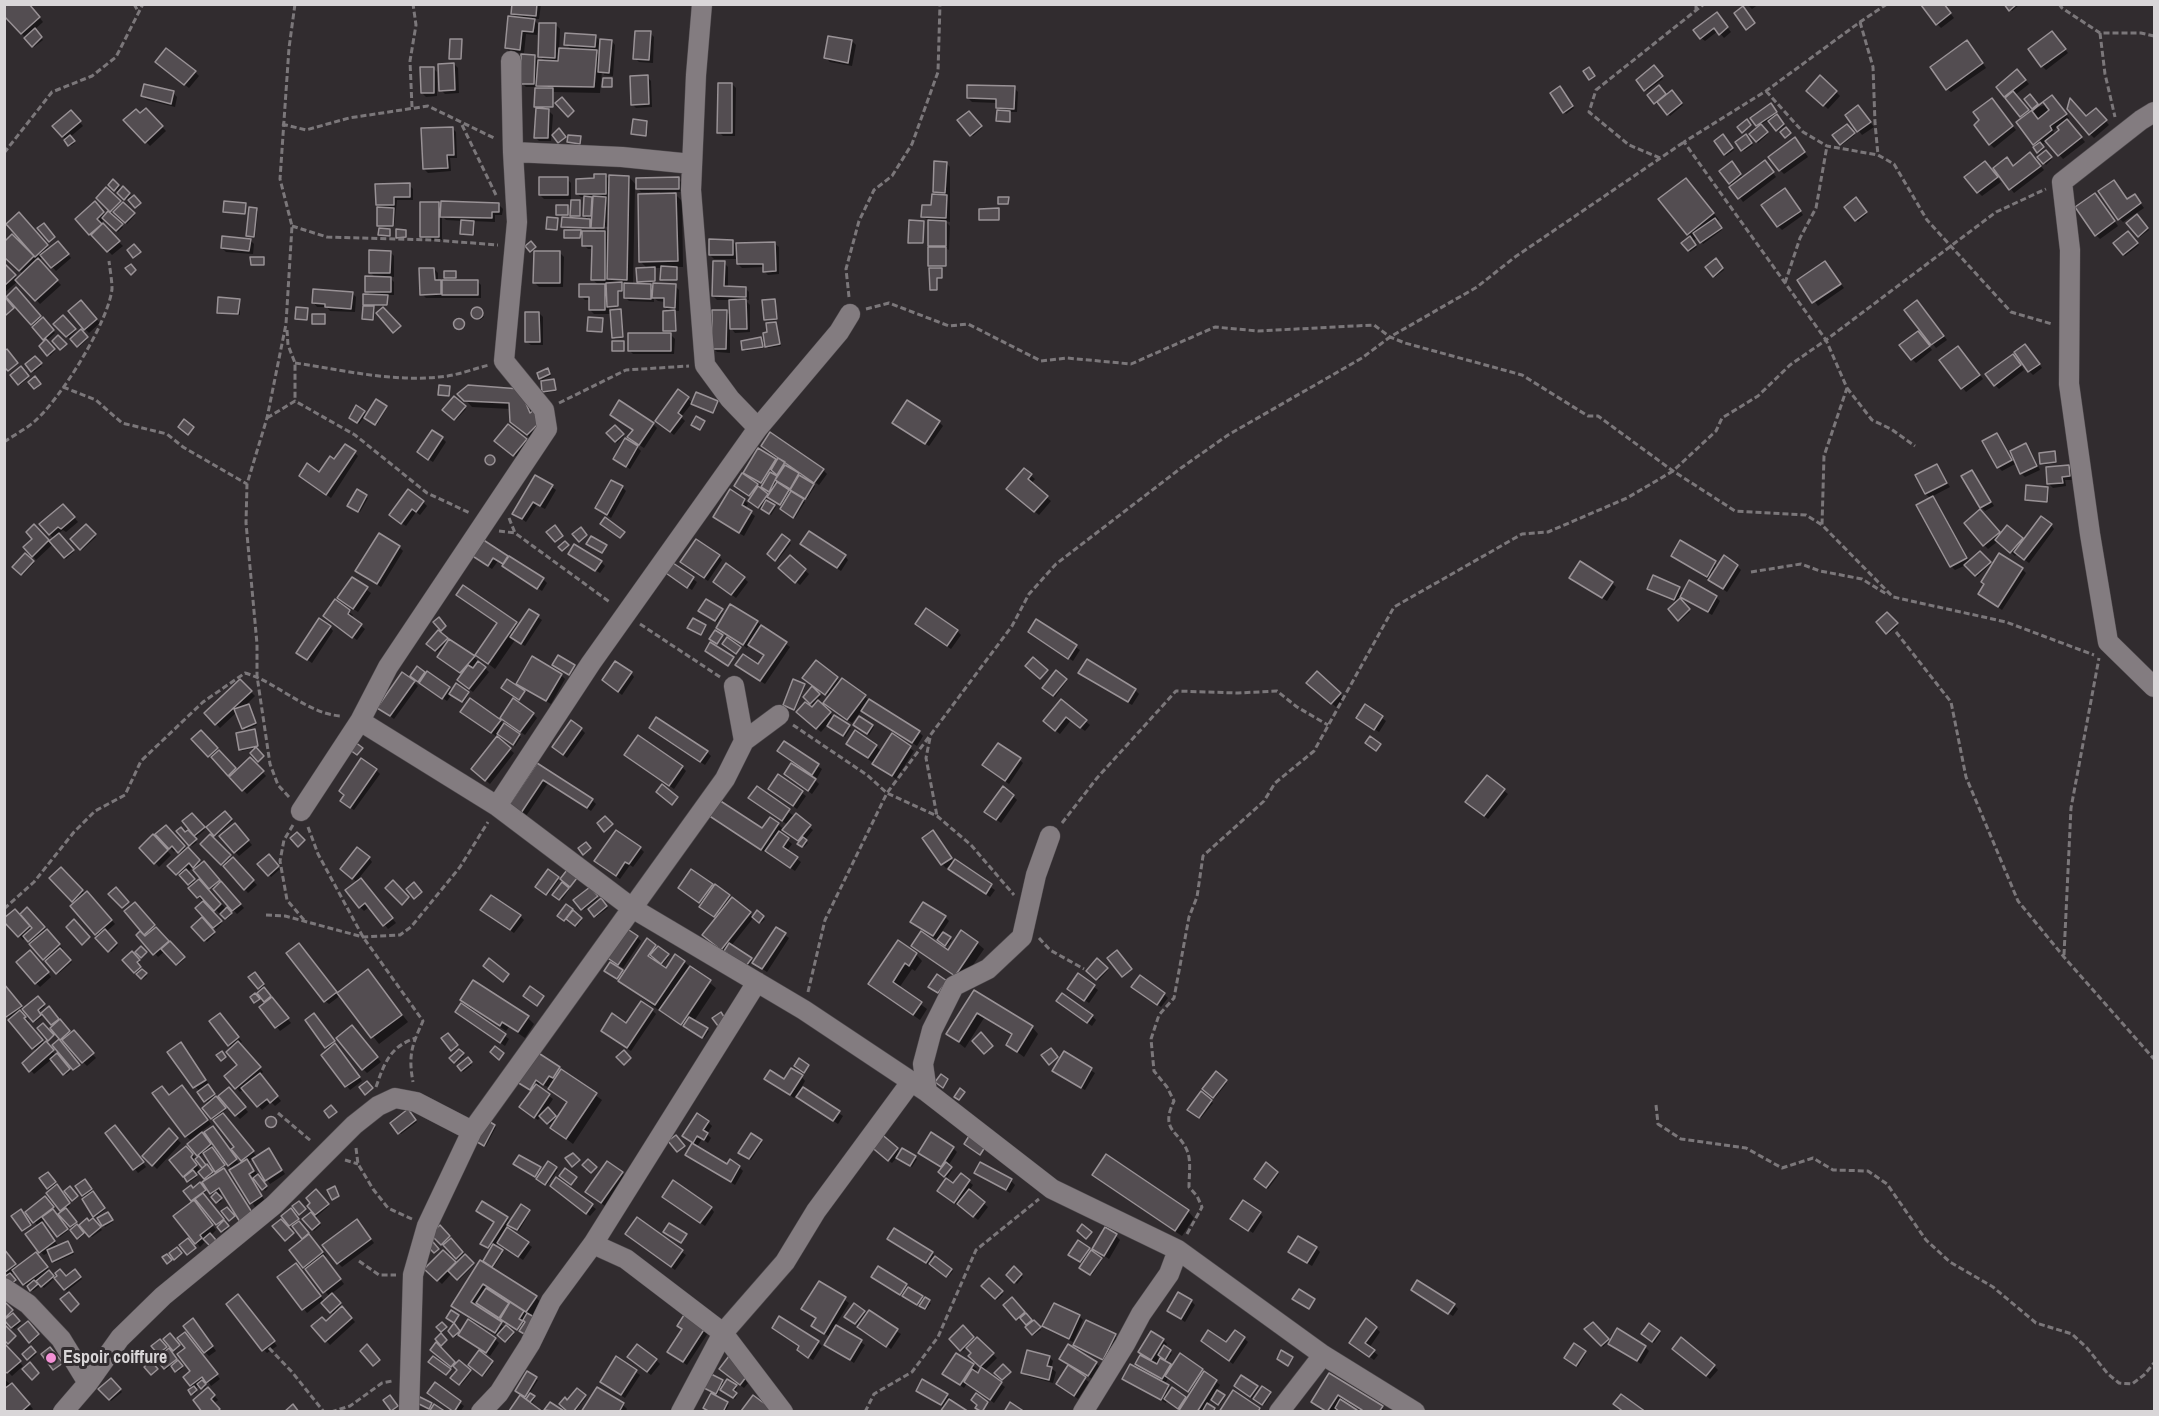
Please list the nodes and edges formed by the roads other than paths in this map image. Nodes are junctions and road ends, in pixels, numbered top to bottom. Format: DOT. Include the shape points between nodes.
graph roads {
  1 [pos="702,4"];
  2 [pos="511,61"];
  3 [pos="2154,112"];
  4 [pos="513,152"];
  5 [pos="692,164"];
  6 [pos="850,314"];
  7 [pos="758,428"];
  8 [pos="734,686"];
  9 [pos="2154,687"];
  10 [pos="779,715"];
  11 [pos="360,721"];
  12 [pos="744,741"];
  13 [pos="497,806"];
  14 [pos="301,811"];
  15 [pos="1050,836"];
  16 [pos="632,908"];
  17 [pos="757,982"];
  18 [pos="919,1087"];
  19 [pos="472,1131"];
  20 [pos="593,1244"];
  21 [pos="1178,1250"];
  22 [pos="4,1288"];
  23 [pos="723,1333"];
  24 [pos="1323,1355"];
  25 [pos="88,1383"];
  26 [pos="63,1412"];
  27 [pos="409,1412"];
  28 [pos="482,1412"];
  29 [pos="681,1412"];
  30 [pos="783,1412"];
  31 [pos="1083,1412"];
  32 [pos="1279,1412"];
  33 [pos="1415,1412"];
  1 -- 5 [label="street"];
  2 -- 4 [label="street"];
  3 -- 9 [label="street" via="2062,182 2070,250 2069,384 2104,649"];
  4 -- 5 [label="street"];
  4 -- 11 [label="street" via="516,246 504,361 544,410 547,429 388,667"];
  5 -- 7 [label="street" via="705,364 729,399"];
  6 -- 7 [label="street"];
  7 -- 13 [label="street" via="591,663"];
  8 -- 12 [label="street"];
  10 -- 12 [label="street"];
  11 -- 13 [label="street"];
  11 -- 14 [label="street"];
  12 -- 16 [label="street" via="725,779"];
  13 -- 16 [label="street"];
  15 -- 18 [label="street" via="1036,875 1022,937 988,969 954,986 932,1030"];
  16 -- 17 [label="street"];
  16 -- 19 [label="street"];
  17 -- 18 [label="street"];
  17 -- 20 [label="street"];
  18 -- 21 [label="street" via="1052,1189"];
  18 -- 23 [label="street" via="816,1211 785,1262"];
  19 -- 25 [label="street" via="416,1102 396,1098 378,1106 274,1205 163,1296 120,1338"];
  19 -- 27 [label="street" via="427,1226 413,1275"];
  20 -- 23 [label="street" via="626,1259"];
  20 -- 28 [label="street" via="551,1301 499,1393"];
  21 -- 24 [label="street"];
  21 -- 31 [label="street" via="1169,1274"];
  22 -- 25 [label="street" via="28,1304 61,1339"];
  23 -- 29 [label="street"];
  23 -- 30 [label="street"];
  24 -- 32 [label="street"];
  24 -- 33 [label="street"];
  25 -- 26 [label="street"];
}
